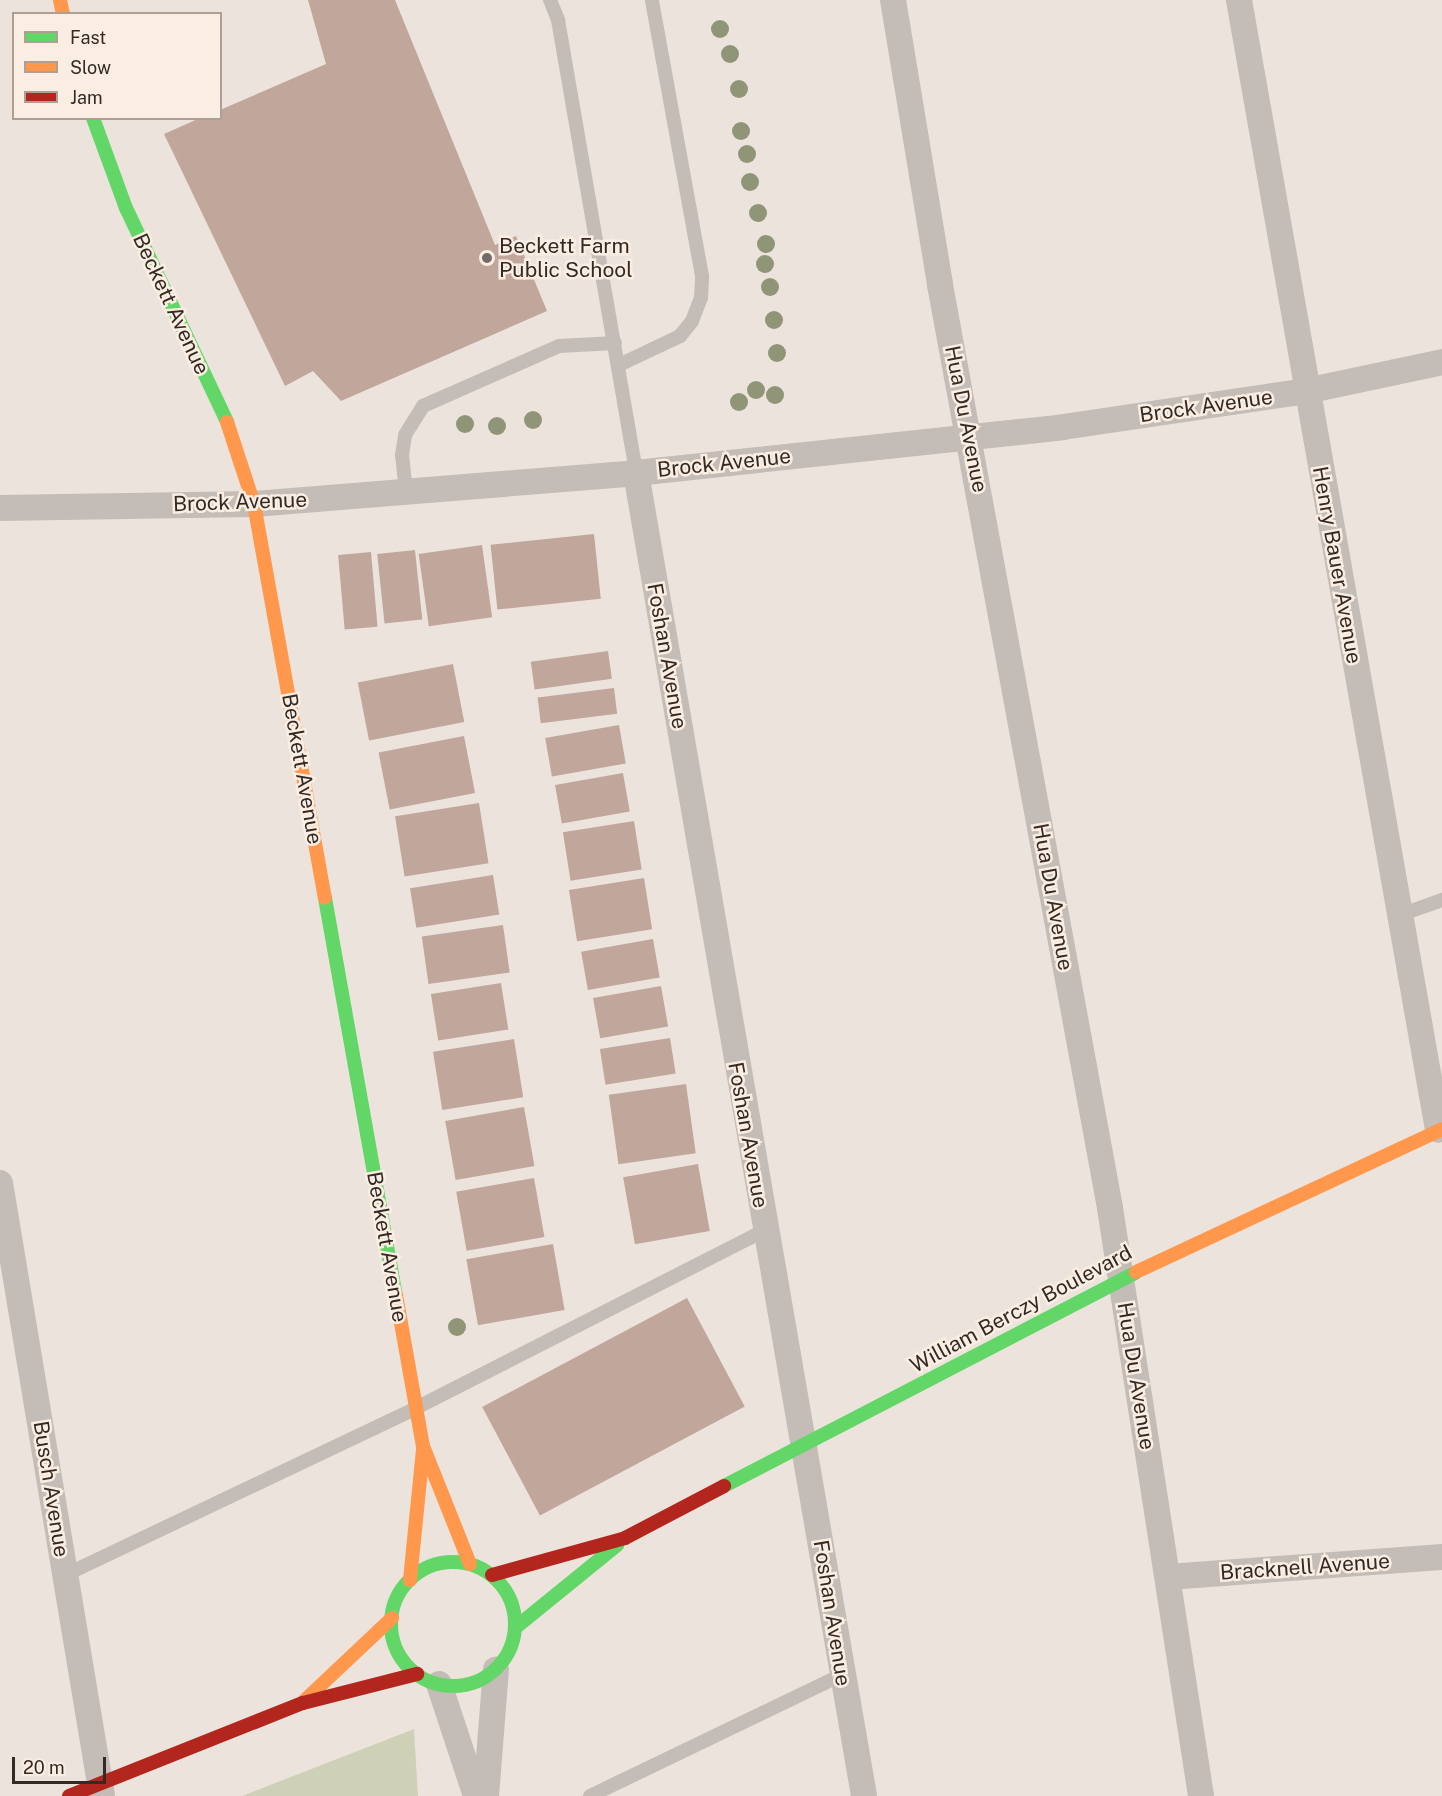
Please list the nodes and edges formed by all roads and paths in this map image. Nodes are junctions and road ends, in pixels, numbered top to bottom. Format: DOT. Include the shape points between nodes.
graph roads {
  1 [pos="550,0"];
  2 [pos="652,0"];
  3 [pos="893,0"];
  4 [pos="1239,0"];
  5 [pos="94,120"];
  6 [pos="615,344"];
  7 [pos="1442,362"];
  8 [pos="619,365"];
  9 [pos="1306,391"];
  10 [pos="970,437"];
  11 [pos="636,473"];
  12 [pos="406,492"];
  13 [pos="254,504"];
  14 [pos="0,508"];
  15 [pos="1442,900"];
  16 [pos="1400,915"];
  17 [pos="1440,1130"];
  18 [pos="0,1183"];
  19 [pos="764,1231"];
  20 [pos="1121,1279"];
  21 [pos="416,1408"];
  22 [pos="806,1445"];
  23 [pos="423,1446"];
  24 [pos="625,1538"];
  25 [pos="1442,1557"];
  26 [pos="470,1564"];
  27 [pos="65,1575"];
  28 [pos="492,1575"];
  29 [pos="1168,1577"];
  30 [pos="410,1580"];
  31 [pos="392,1618"];
  32 [pos="515,1628"];
  33 [pos="496,1669"];
  34 [pos="841,1675"];
  35 [pos="428,1679"];
  36 [pos="303,1702"];
  37 [pos="101,1790"];
  38 [pos="69,1796"];
  39 [pos="476,1796"];
  40 [pos="486,1796"];
  41 [pos="590,1796"];
  42 [pos="864,1796"];
  43 [pos="1201,1796"];
  1 -- 6 [label="lane" via="558,20"];
  2 -- 8 [label="lane" via="702,276 701,298 692,321 680,336"];
  3 -- 10 [label="street, Hua Du Avenue"];
  4 -- 9 [label="street, Henry Bauer Avenue"];
  5 -- 13 [label="street, Beckett Avenue" via="126,208 228,424"];
  6 -- 8 [label="lane"];
  6 -- 12 [label="lane" via="559,346 423,406 405,435 402,455"];
  7 -- 9 [label="street, Brock Avenue"];
  8 -- 11 [label="lane"];
  9 -- 10 [label="street, Brock Avenue"];
  9 -- 16 [label="street, Henry Bauer Avenue"];
  10 -- 11 [label="street, Brock Avenue"];
  10 -- 20 [label="street, Hua Du Avenue"];
  11 -- 12 [label="street, Brock Avenue"];
  11 -- 19 [label="street, Foshan Avenue"];
  12 -- 13 [label="street, Brock Avenue"];
  13 -- 14 [label="street, Brock Avenue"];
  13 -- 21 [label="street, Beckett Avenue"];
  15 -- 16 [label="lane"];
  16 -- 17 [label="street, Henry Bauer Avenue"];
  17 -- 20 [label="street, William Berczy Boulevard"];
  18 -- 27 [label="street, Busch Avenue"];
  19 -- 21 [label="lane"];
  19 -- 22 [label="street, Foshan Avenue"];
  20 -- 22 [label="street, William Berczy Boulevard"];
  20 -- 29 [label="street, Hua Du Avenue"];
  21 -- 23 [label="street, Beckett Avenue"];
  21 -- 27 [label="lane"];
  22 -- 24 [label="street, William Berczy Boulevard"];
  22 -- 34 [label="street, Foshan Avenue"];
  23 -- 26 [label="street, Beckett Avenue"];
  23 -- 30 [label="street, Beckett Avenue"];
  24 -- 28 [label="street, William Berczy Boulevard"];
  24 -- 32 [label="street, William Berczy Boulevard"];
  25 -- 29 [label="street, Bracknell Avenue"];
  26 -- 28 [label="street"];
  26 -- 30 [label="street" via="437,1564"];
  27 -- 37 [label="street, Busch Avenue"];
  28 -- 32 [label="street" via="510,1599"];
  29 -- 43 [label="street, Hua Du Avenue"];
  30 -- 31 [label="street" via="397,1598"];
  31 -- 35 [label="street" via="397,1650"];
  31 -- 36 [label="street"];
  32 -- 33 [label="street" via="512,1643"];
  33 -- 35 [label="street" via="459,1686"];
  33 -- 40 [label="street"];
  34 -- 41 [label="lane"];
  34 -- 42 [label="street, Foshan Avenue"];
  35 -- 36 [label="street"];
  35 -- 39 [label="street"];
  36 -- 37 [label="street"];
  37 -- 38 [label="street"];
}
